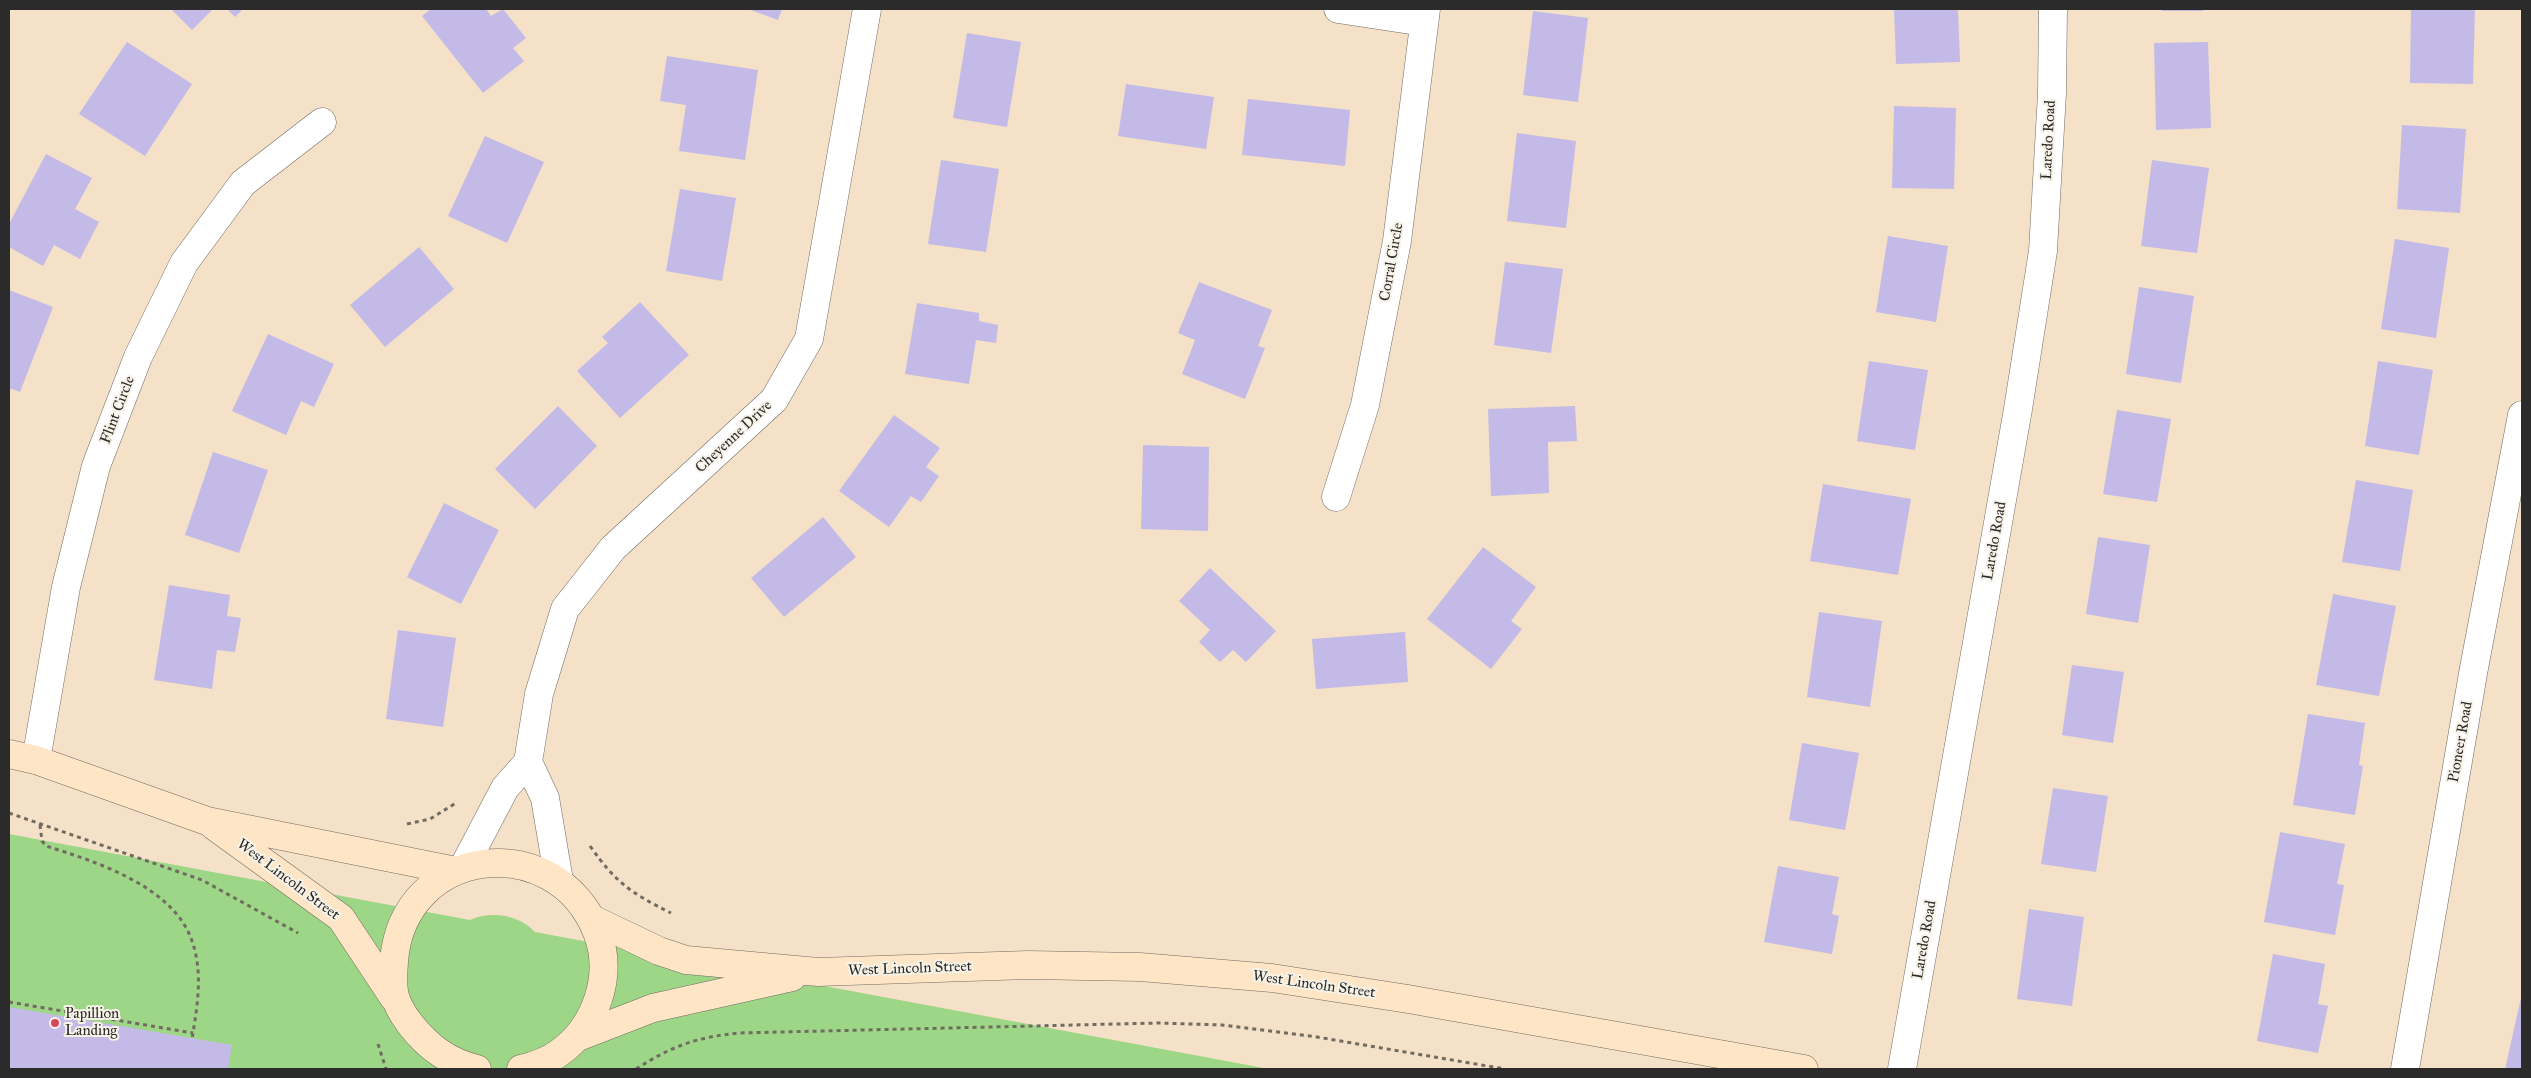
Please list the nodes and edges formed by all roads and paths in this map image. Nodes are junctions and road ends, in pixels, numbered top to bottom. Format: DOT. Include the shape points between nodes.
graph roads {
  1 [pos="867,9"];
  2 [pos="1338,9"];
  3 [pos="2052,9"];
  4 [pos="1425,15"];
  5 [pos="322,122"];
  6 [pos="2522,415"];
  7 [pos="1336,498"];
  8 [pos="9,754"];
  9 [pos="36,760"];
  10 [pos="528,762"];
  11 [pos="461,795"];
  12 [pos="9,814"];
  13 [pos="207,821"];
  14 [pos="40,824"];
  15 [pos="402,826"];
  16 [pos="589,844"];
  17 [pos="459,870"];
  18 [pos="559,881"];
  19 [pos="671,913"];
  20 [pos="592,919"];
  21 [pos="304,936"];
  22 [pos="818,972"];
  23 [pos="394,998"];
  24 [pos="9,1002"];
  25 [pos="193,1033"];
  26 [pos="578,1037"];
  27 [pos="192,1039"];
  28 [pos="378,1042"];
  29 [pos="386,1069"];
  30 [pos="477,1069"];
  31 [pos="521,1069"];
  32 [pos="636,1069"];
  33 [pos="1505,1069"];
  34 [pos="1804,1069"];
  35 [pos="1902,1069"];
  36 [pos="2405,1069"];
  1 -- 10 [label="street, Cheyenne Drive" via="808,339 774,400 613,548 565,609 539,694"];
  2 -- 4 [label="street"];
  3 -- 35 [label="street, Laredo Road" via="2052,93 2042,251 2014,437"];
  4 -- 7 [label="street, Corral Circle" via="1397,241 1365,405"];
  5 -- 9 [label="street, Flint Circle" via="243,182 184,263 138,357 94,476 66,587"];
  6 -- 36 [label="street, Pioneer Road" via="2474,668"];
  8 -- 9 [label="street, West Lincoln Street"];
  9 -- 13 [label="street, West Lincoln Street"];
  10 -- 17 [label="street" via="505,788"];
  10 -- 18 [label="street" via="545,798"];
  11 -- 15 [label="path" via="457,803 430,818"];
  12 -- 14 [label="path"];
  13 -- 17 [label="street, West Lincoln Street"];
  13 -- 23 [label="street, West Lincoln Street" via="341,918"];
  14 -- 21 [label="path" via="202,880"];
  14 -- 25 [label="path" via="40,835 46,846 129,877 172,910 186,926 198,972"];
  16 -- 19 [label="path" via="607,871 636,896"];
  17 -- 18 [label="street" via="486,862 512,863 537,869"];
  17 -- 23 [label="street" via="437,881 418,899 404,920 395,946"];
  18 -- 20 [label="street" via="578,898"];
  20 -- 22 [label="street, West Lincoln Street" via="659,951 686,960"];
  20 -- 26 [label="street" via="601,942 604,967 601,993 592,1016"];
  22 -- 26 [label="street, West Lincoln Street" via="653,1008"];
  22 -- 34 [label="street, West Lincoln Street" via="1028,965 1140,967 1272,978"];
  23 -- 30 [label="street, West Lincoln Street" via="423,1041 442,1056"];
  24 -- 25 [label="path"];
  25 -- 27 [label="path"];
  26 -- 31 [label="street" via="559,1054"];
  28 -- 29 [label="path"];
  32 -- 33 [label="path" via="662,1052 686,1042 738,1033 1158,1023 1269,1030"];
}
